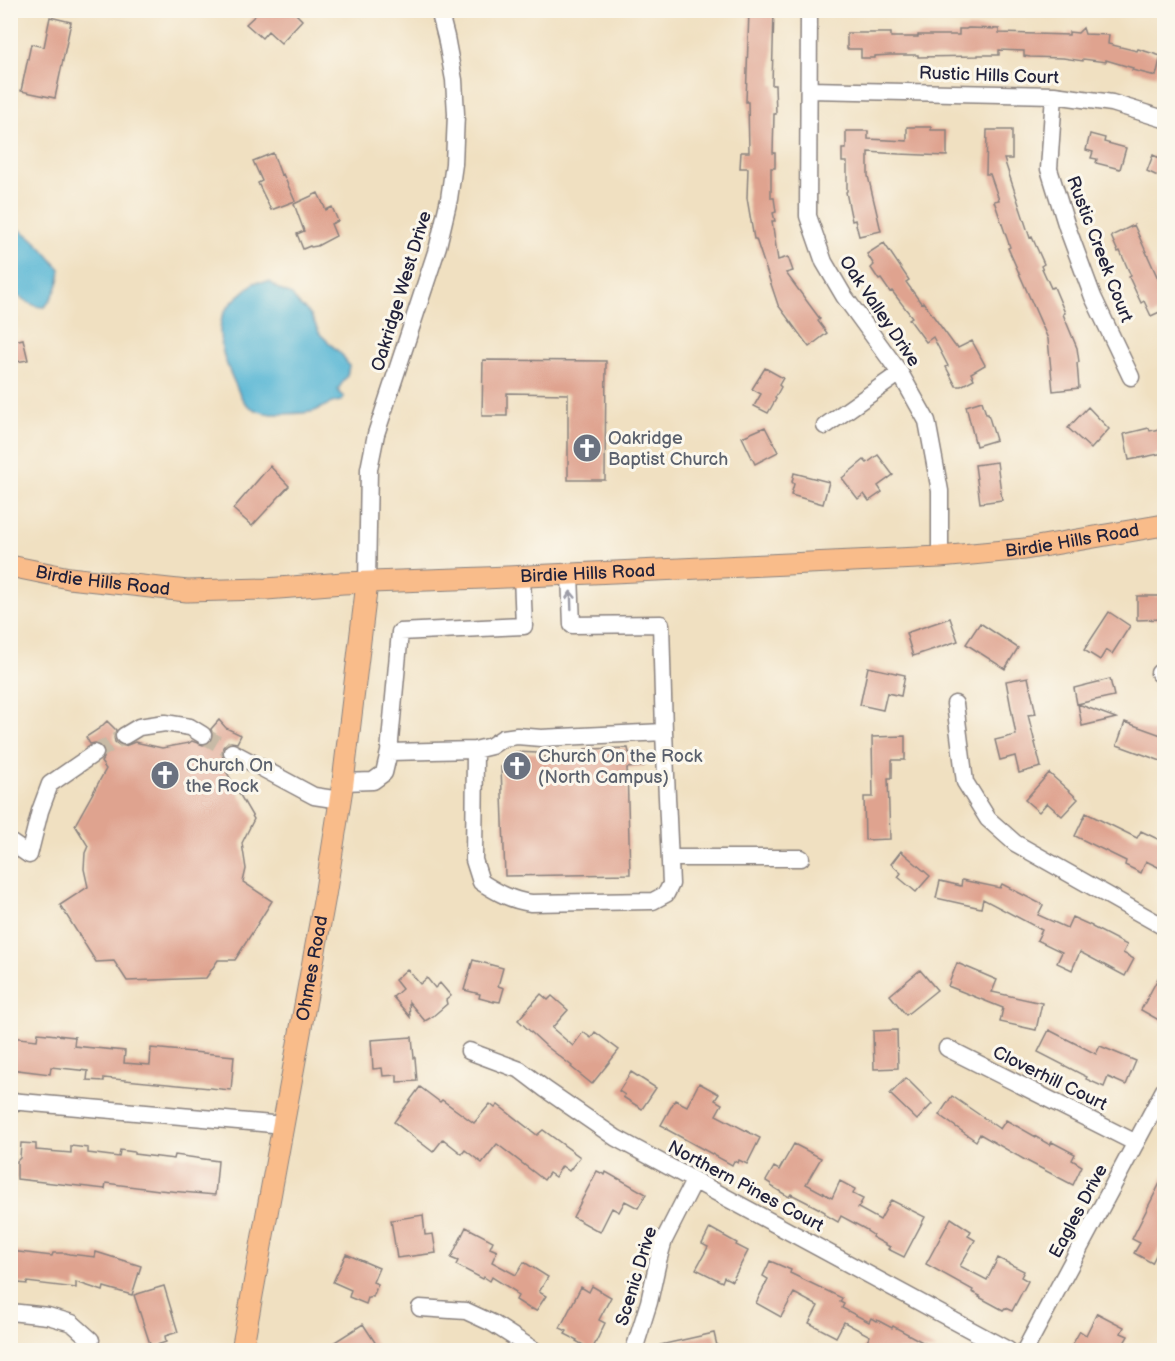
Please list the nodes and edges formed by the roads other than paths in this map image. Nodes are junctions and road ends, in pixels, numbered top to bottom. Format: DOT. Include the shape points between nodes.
graph roads {
  1 [pos="439,10"];
  2 [pos="808,10"];
  3 [pos="808,90"];
  4 [pos="1054,95"];
  5 [pos="1164,119"];
  6 [pos="900,373"];
  7 [pos="1131,376"];
  8 [pos="825,426"];
  9 [pos="1164,525"];
  10 [pos="940,556"];
  11 [pos="10,566"];
  12 [pos="570,574"];
  13 [pos="522,576"];
  14 [pos="367,583"];
  15 [pos="955,704"];
  16 [pos="664,732"];
  17 [pos="203,735"];
  18 [pos="124,736"];
  19 [pos="475,750"];
  20 [pos="232,752"];
  21 [pos="389,752"];
  22 [pos="95,753"];
  23 [pos="341,791"];
  24 [pos="10,843"];
  25 [pos="670,858"];
  26 [pos="801,858"];
  27 [pos="1164,927"];
  28 [pos="947,1048"];
  29 [pos="469,1051"];
  30 [pos="1164,1090"];
  31 [pos="10,1101"];
  32 [pos="283,1125"];
  33 [pos="1136,1143"];
  34 [pos="694,1181"];
  35 [pos="420,1308"];
  36 [pos="10,1312"];
  37 [pos="91,1340"];
  38 [pos="242,1350"];
  39 [pos="534,1350"];
  40 [pos="634,1350"];
  41 [pos="1008,1350"];
  42 [pos="1025,1350"];
  1 -- 14 [label="street, Oakridge West Drive" via="454,80 454,164 438,246 376,434 369,469"];
  2 -- 3 [label="street, Oak Valley Drive"];
  3 -- 4 [label="street, Rustic Hills Court"];
  3 -- 6 [label="street, Oak Valley Drive" via="808,216 824,262"];
  4 -- 5 [label="street, Rustic Hills Court" via="1113,103"];
  4 -- 7 [label="street, Rustic Creek Court" via="1049,169 1093,297"];
  6 -- 8 [label="street"];
  6 -- 10 [label="street, Oak Valley Drive" via="927,421 940,490"];
  9 -- 10 [label="main road, Birdie Hills Road" via="1025,549"];
  10 -- 12 [label="main road, Birdie Hills Road"];
  11 -- 14 [label="main road, Birdie Hills Road" via="69,578 187,591"];
  12 -- 13 [label="main road, Birdie Hills Road"];
  16 -- 12 [label="street, one-way" via="661,624 572,625"];
  13 -- 14 [label="main road, Birdie Hills Road"];
  13 -- 21 [label="street" via="524,626 400,632"];
  14 -- 23 [label="main road, Ohmes Road"];
  15 -- 27 [label="street" via="965,782 988,819 1015,843"];
  16 -- 19 [label="street" via="517,736"];
  16 -- 25 [label="street"];
  17 -- 18 [label="street" via="190,727 165,723 139,727"];
  19 -- 21 [label="street"];
  19 -- 25 [label="street" via="474,860 481,882 495,892 531,903 653,901 666,894 670,884"];
  20 -- 23 [label="street" via="314,796"];
  21 -- 23 [label="street" via="384,774"];
  22 -- 24 [label="street" via="50,784 29,855"];
  23 -- 32 [label="main road, Ohmes Road"];
  25 -- 26 [label="street"];
  28 -- 33 [label="street, Cloverhill Court"];
  29 -- 34 [label="street, Northern Pines Court" via="520,1070 616,1138"];
  30 -- 33 [label="street, Eagles Drive"];
  31 -- 32 [label="street"];
  32 -- 38 [label="main road, Ohmes Road"];
  33 -- 42 [label="street, Eagles Drive"];
  34 -- 40 [label="street, Scenic Drive" via="664,1240"];
  34 -- 41 [label="street, Northern Pines Court"];
  35 -- 39 [label="street" via="466,1311"];
  36 -- 37 [label="street" via="72,1323"];
}
